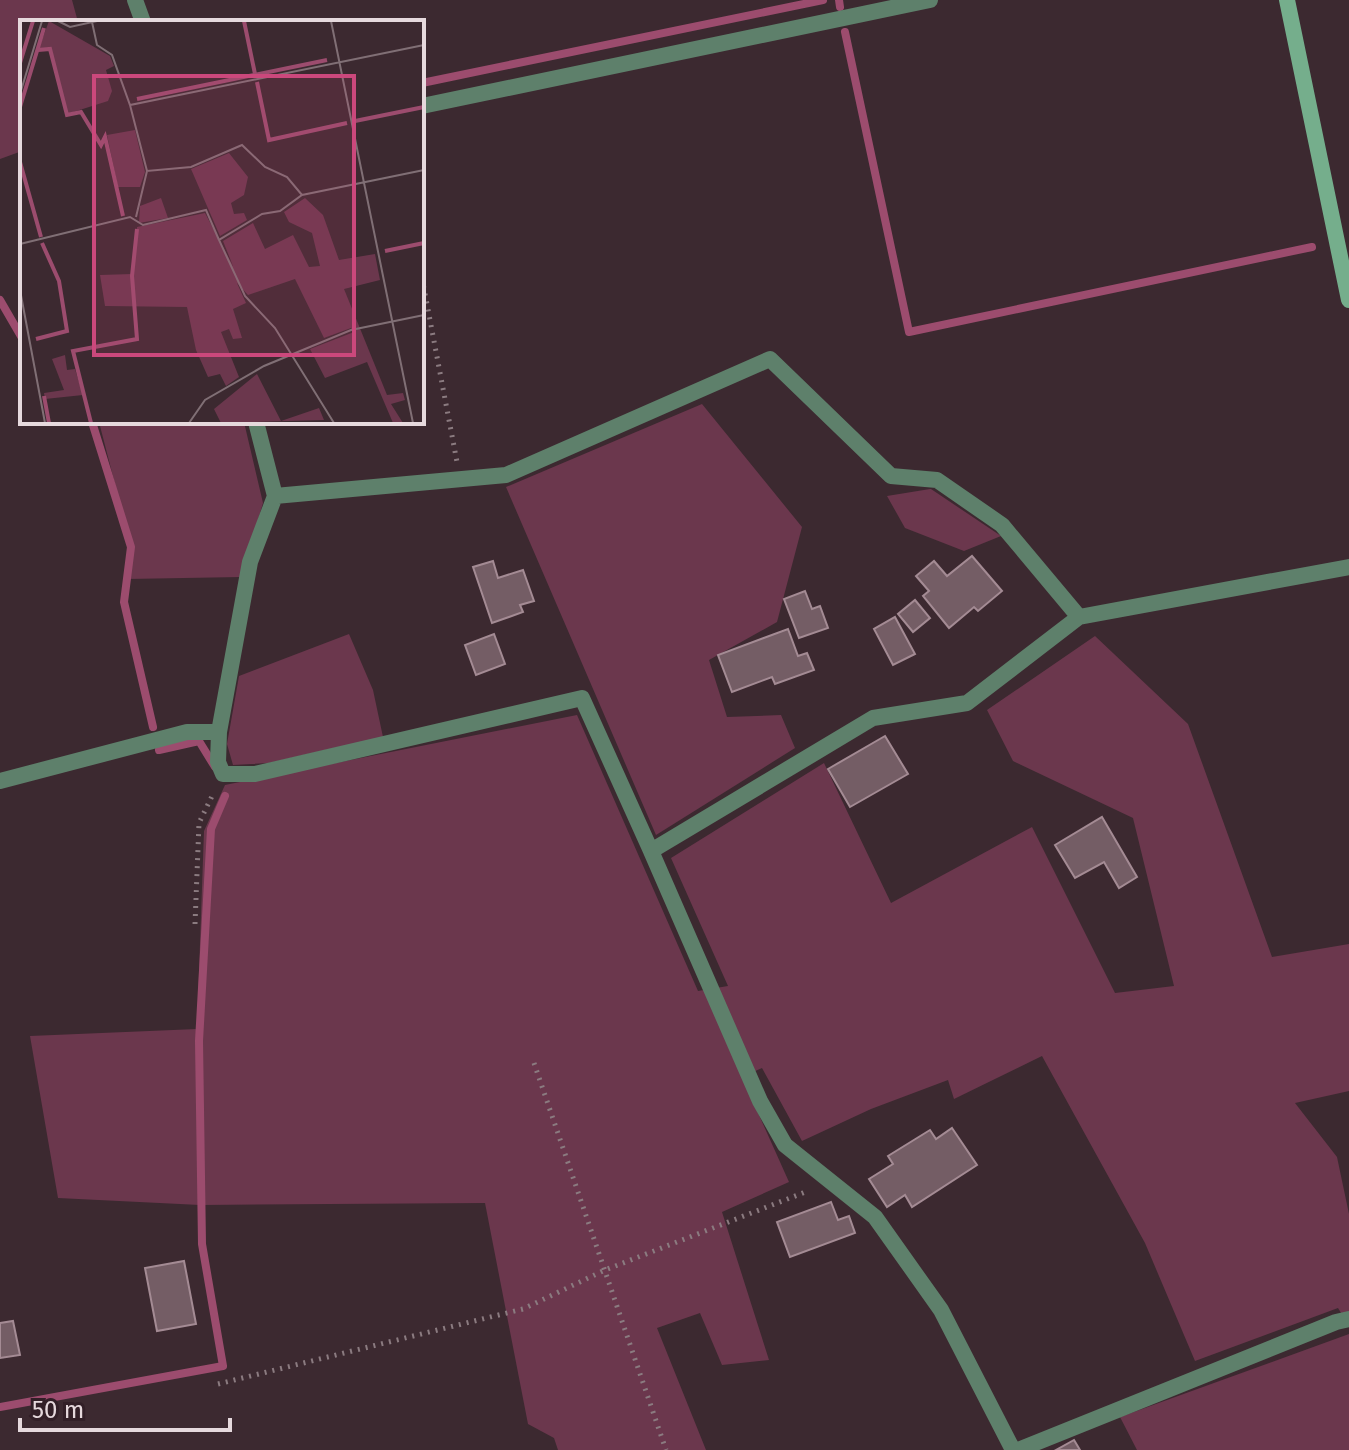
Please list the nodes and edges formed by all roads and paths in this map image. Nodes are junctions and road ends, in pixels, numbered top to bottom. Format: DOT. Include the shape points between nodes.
graph roads {
  1 [pos="135,0"];
  2 [pos="930,0"];
  3 [pos="1287,0"];
  4 [pos="142,20"];
  5 [pos="424,106"];
  6 [pos="424,289"];
  7 [pos="1349,300"];
  8 [pos="257,424"];
  9 [pos="460,479"];
  10 [pos="275,496"];
  11 [pos="1349,567"];
  12 [pos="1079,617"];
  13 [pos="219,732"];
  14 [pos="223,774"];
  15 [pos="0,781"];
  16 [pos="651,851"];
  17 [pos="195,924"];
  18 [pos="534,1063"];
  19 [pos="831,1182"];
  20 [pos="605,1270"];
  21 [pos="1349,1319"];
  22 [pos="218,1384"];
  23 [pos="666,1450"];
  24 [pos="1016,1450"];
  1 -- 4 [label="street"];
  2 -- 5 [label="street"];
  3 -- 7 [label="street"];
  6 -- 9 [label="path"];
  8 -- 10 [label="street"];
  9 -- 10 [label="street"];
  9 -- 12 [label="street" via="506,475 770,359 891,476 937,480 1002,525"];
  10 -- 13 [label="street" via="250,562"];
  11 -- 12 [label="street"];
  12 -- 16 [label="street" via="967,703 873,718"];
  13 -- 14 [label="street"];
  13 -- 15 [label="street" via="187,732"];
  14 -- 16 [label="street" via="255,774 582,698"];
  14 -- 17 [label="path" via="199,823"];
  16 -- 19 [label="street" via="760,1101 785,1145"];
  18 -- 20 [label="path"];
  19 -- 20 [label="path"];
  19 -- 24 [label="street" via="875,1217 941,1310"];
  20 -- 22 [label="path" via="523,1309"];
  20 -- 23 [label="path"];
  21 -- 24 [label="street"];
}
